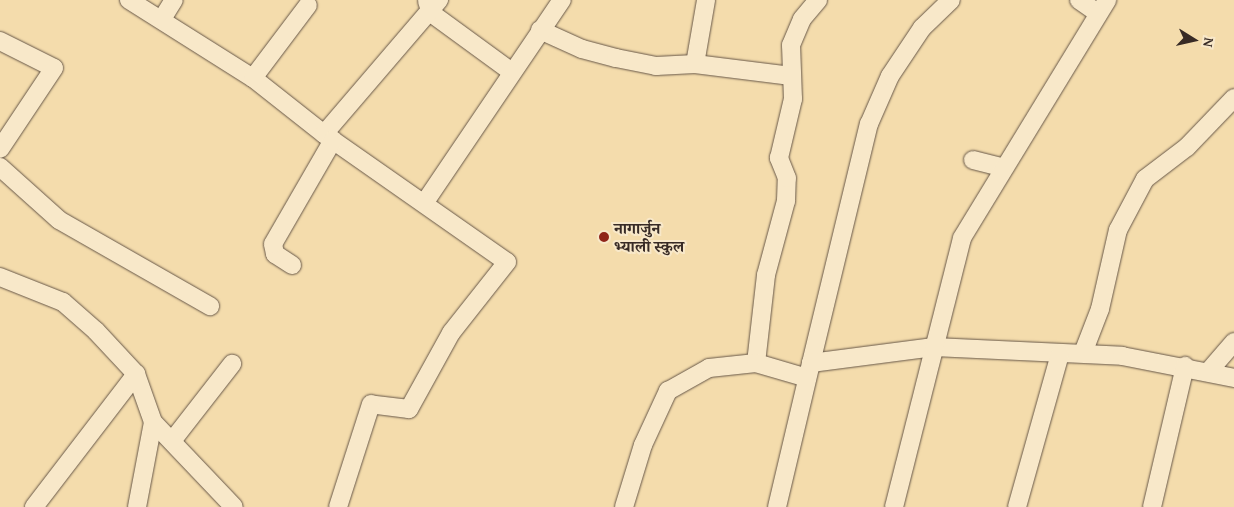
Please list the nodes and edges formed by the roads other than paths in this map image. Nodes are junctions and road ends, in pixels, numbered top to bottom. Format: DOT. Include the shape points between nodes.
graph roads {
  1 [pos="129,0"];
  2 [pos="174,0"];
  3 [pos="562,0"];
  4 [pos="706,0"];
  5 [pos="818,0"];
  6 [pos="951,0"];
  7 [pos="1079,0"];
  8 [pos="432,4"];
  9 [pos="308,5"];
  10 [pos="1101,6"];
  11 [pos="162,18"];
  12 [pos="540,30"];
  13 [pos="0,41"];
  14 [pos="695,64"];
  15 [pos="512,72"];
  16 [pos="791,76"];
  17 [pos="253,78"];
  18 [pos="1234,98"];
  19 [pos="328,137"];
  20 [pos="0,149"];
  21 [pos="973,160"];
  22 [pos="0,168"];
  23 [pos="1004,168"];
  24 [pos="425,202"];
  25 [pos="292,265"];
  26 [pos="0,277"];
  27 [pos="210,306"];
  28 [pos="1234,342"];
  29 [pos="934,347"];
  30 [pos="1083,353"];
  31 [pos="1060,354"];
  32 [pos="756,363"];
  33 [pos="232,364"];
  34 [pos="1185,366"];
  35 [pos="809,371"];
  36 [pos="1208,372"];
  37 [pos="136,374"];
  38 [pos="1234,378"];
  39 [pos="152,422"];
  40 [pos="172,441"];
  41 [pos="34,507"];
  42 [pos="137,507"];
  43 [pos="234,507"];
  44 [pos="338,507"];
  45 [pos="624,507"];
  46 [pos="777,507"];
  47 [pos="894,507"];
  48 [pos="1017,507"];
  49 [pos="1152,507"];
  1 -- 11 [label="street"];
  2 -- 11 [label="street"];
  3 -- 12 [label="street"];
  4 -- 14 [label="street"];
  5 -- 16 [label="street" via="802,18 791,45"];
  6 -- 35 [label="street" via="922,28 900,60 869,124"];
  7 -- 10 [label="street"];
  8 -- 15 [label="street"];
  8 -- 19 [label="street"];
  9 -- 17 [label="street"];
  10 -- 23 [label="street"];
  11 -- 17 [label="street"];
  12 -- 14 [label="street" via="582,49 624,59 656,66"];
  12 -- 15 [label="street"];
  13 -- 20 [label="street" via="54,68"];
  14 -- 16 [label="street"];
  15 -- 24 [label="street"];
  16 -- 32 [label="street" via="793,98 779,158 788,178 785,216 766,275"];
  17 -- 19 [label="street"];
  18 -- 30 [label="street" via="1187,147 1145,179 1118,230 1100,310"];
  19 -- 24 [label="street"];
  19 -- 25 [label="street" via="272,244 275,254"];
  21 -- 23 [label="street"];
  22 -- 27 [label="street" via="60,220"];
  23 -- 29 [label="street" via="962,238"];
  24 -- 44 [label="street" via="505,257 507,267 451,333 409,408 371,404"];
  26 -- 37 [label="street" via="63,302"];
  28 -- 36 [label="street"];
  29 -- 31 [label="street"];
  29 -- 35 [label="street"];
  29 -- 47 [label="street"];
  30 -- 31 [label="street"];
  30 -- 34 [label="street"];
  31 -- 48 [label="street"];
  32 -- 35 [label="street"];
  32 -- 45 [label="street" via="709,368 668,391 643,445"];
  33 -- 40 [label="street"];
  34 -- 36 [label="street"];
  34 -- 49 [label="street"];
  35 -- 46 [label="street"];
  36 -- 38 [label="street"];
  37 -- 39 [label="street"];
  37 -- 41 [label="street"];
  39 -- 40 [label="street"];
  39 -- 42 [label="street"];
  40 -- 43 [label="street"];
}
